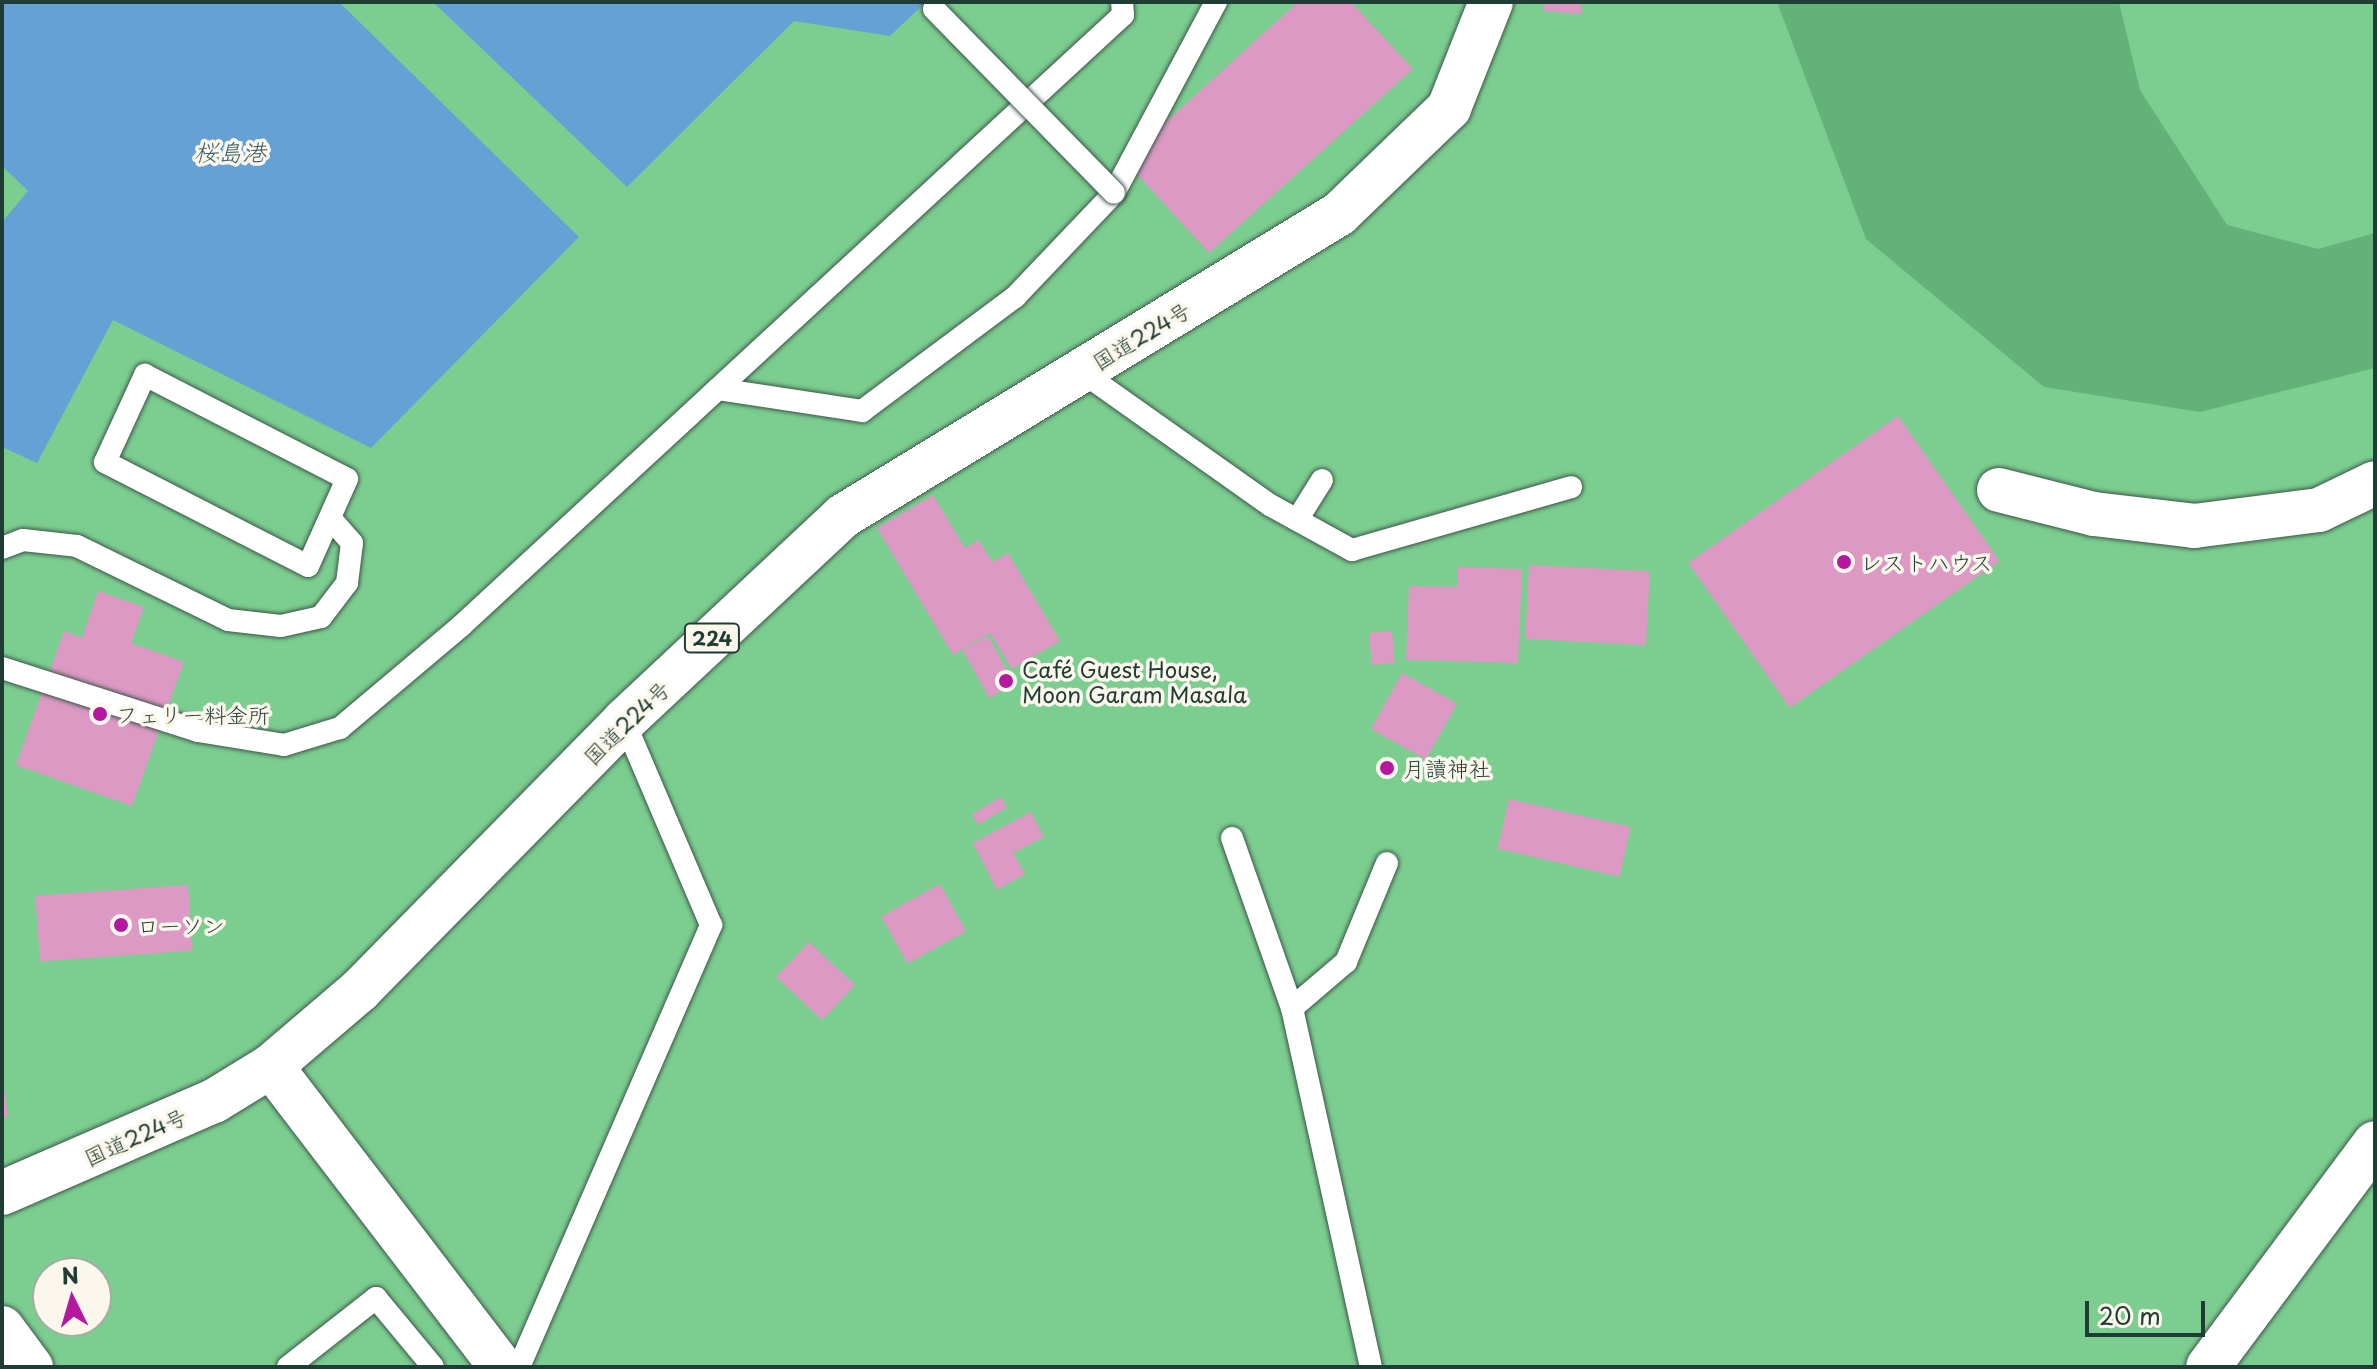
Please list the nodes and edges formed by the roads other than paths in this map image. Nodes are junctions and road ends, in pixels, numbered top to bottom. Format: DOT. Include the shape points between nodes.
graph roads {
  1 [pos="1122,2"];
  2 [pos="1216,2"];
  3 [pos="1491,2"];
  4 [pos="934,9"];
  5 [pos="1114,193"];
  6 [pos="1082,372"];
  7 [pos="718,389"];
  8 [pos="1322,480"];
  9 [pos="2375,483"];
  10 [pos="1571,487"];
  11 [pos="1999,490"];
  12 [pos="330,518"];
  13 [pos="1297,520"];
  14 [pos="2,548"];
  15 [pos="2,668"];
  16 [pos="624,721"];
  17 [pos="1232,838"];
  18 [pos="1387,863"];
  19 [pos="1292,1008"];
  20 [pos="271,1066"];
  21 [pos="2375,1143"];
  22 [pos="2,1193"];
  23 [pos="2,1328"];
  24 [pos="31,1367"];
  25 [pos="288,1367"];
  26 [pos="433,1367"];
  27 [pos="501,1367"];
  28 [pos="519,1367"];
  29 [pos="1371,1367"];
  30 [pos="2208,1367"];
  1 -- 7 [label="lane" via="1123,15"];
  2 -- 5 [label="lane"];
  3 -- 6 [label="main road, 国道224号 / 224" via="1449,108 1339,214"];
  4 -- 5 [label="lane, bridge"];
  5 -- 7 [label="lane" via="1015,297 862,411"];
  6 -- 13 [label="lane"];
  6 -- 16 [label="main road, 国道224号 / 224" via="843,516"];
  7 -- 15 [label="lane" via="340,728 284,745 198,731"];
  8 -- 13 [label="lane"];
  9 -- 11 [label="main road" via="2319,510 2194,526 2094,514"];
  10 -- 13 [label="lane" via="1352,550"];
  12 -- 12 [label="lane" via="347,479 145,375 105,462 308,566"];
  12 -- 14 [label="lane" via="352,543 347,583 321,617 281,626 228,620 77,546 23,540"];
  16 -- 20 [label="main road, 国道224号 / 224" via="360,990"];
  16 -- 28 [label="lane" via="711,925"];
  17 -- 19 [label="lane"];
  18 -- 19 [label="lane" via="1346,962"];
  19 -- 29 [label="lane"];
  20 -- 22 [label="main road, 国道224号 / 224" via="214,1101"];
  20 -- 27 [label="main road"];
  21 -- 30 [label="main road"];
  23 -- 24 [label="main road"];
  25 -- 26 [label="lane" via="376,1298"];
}
